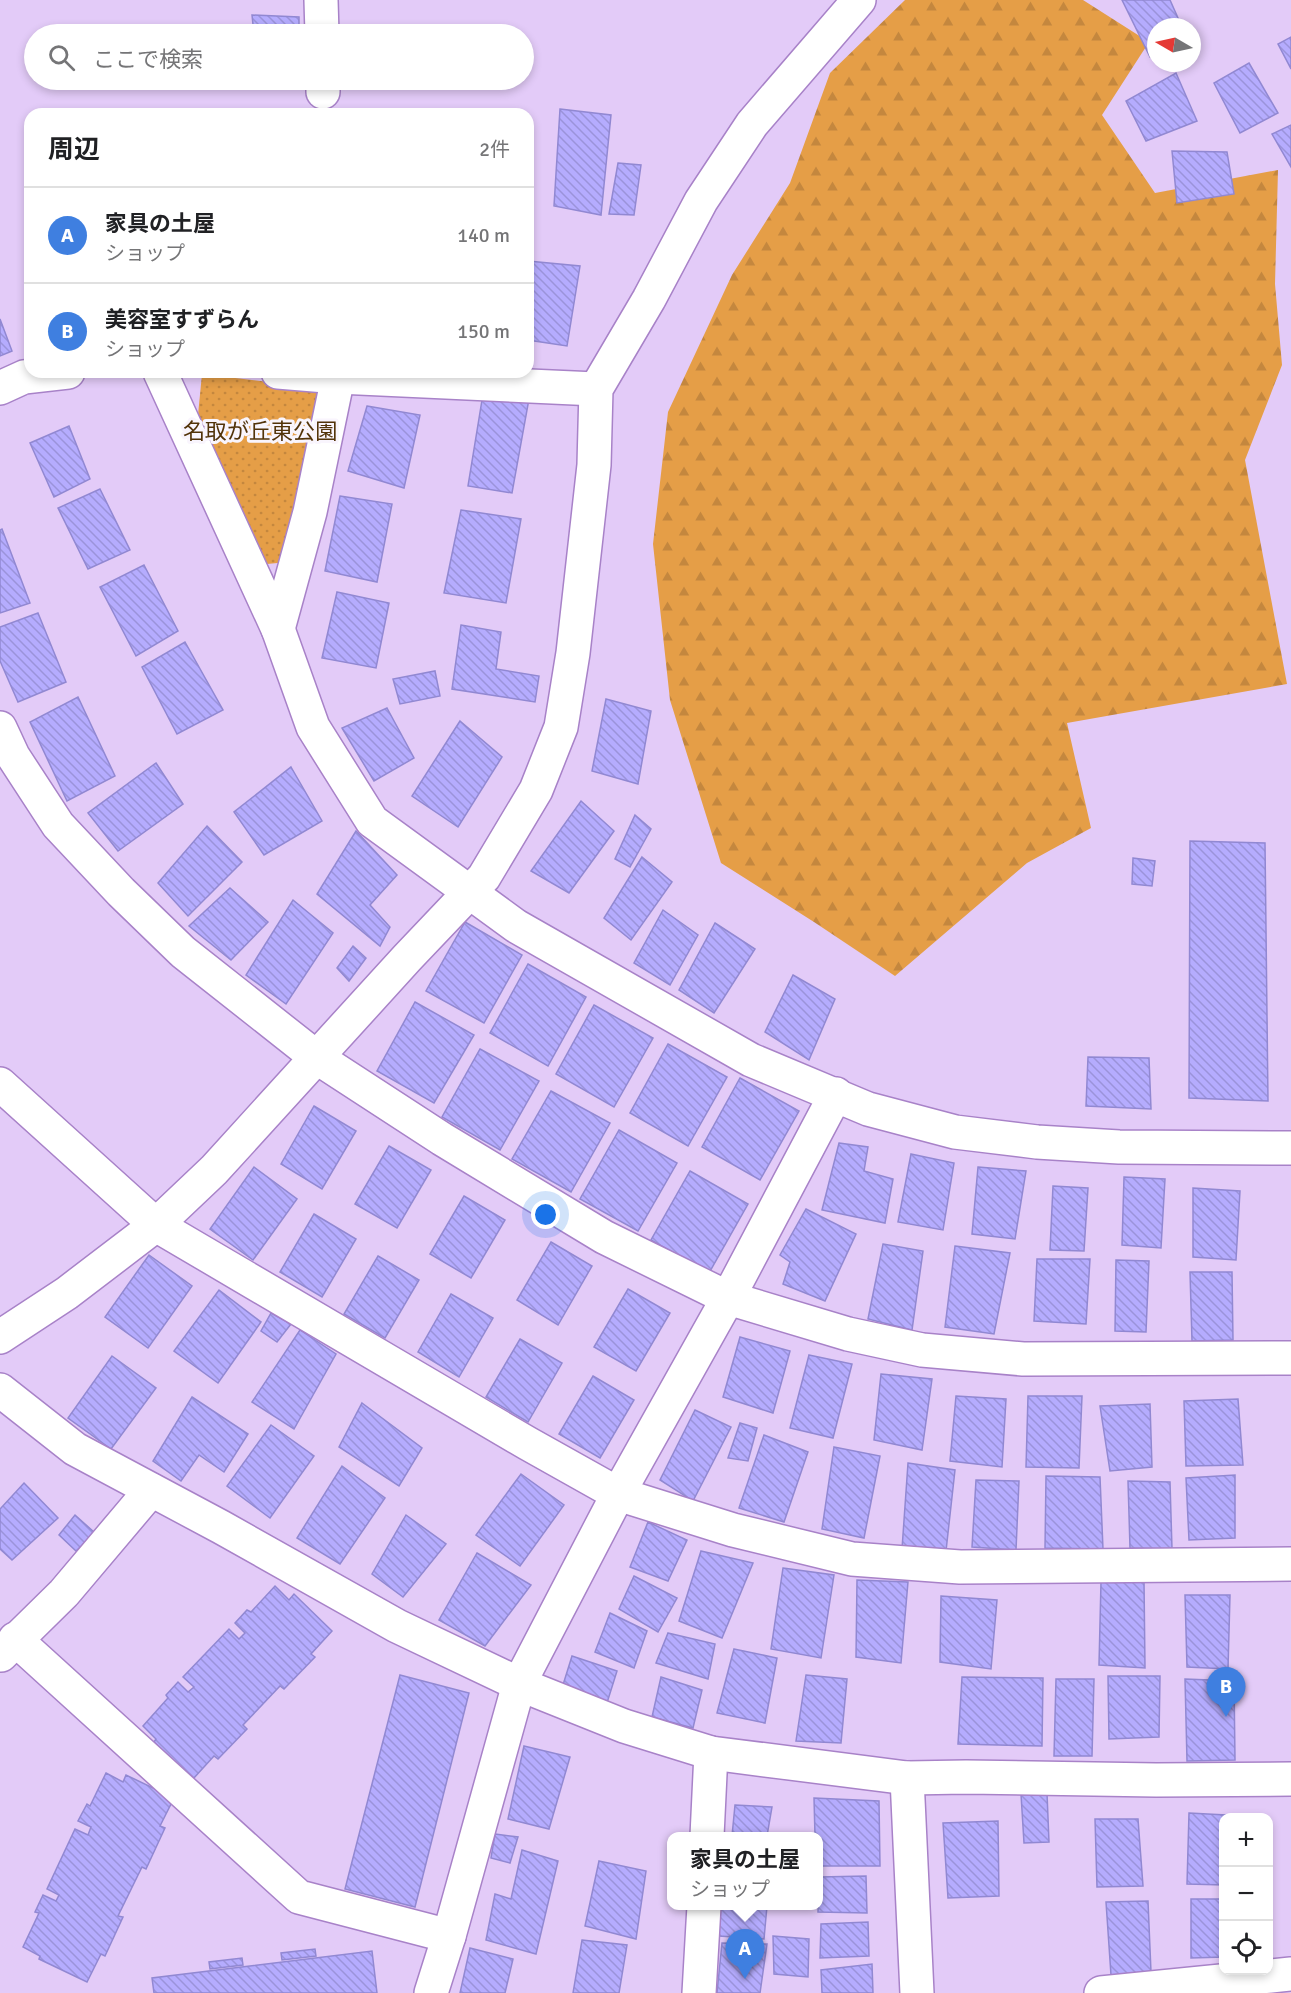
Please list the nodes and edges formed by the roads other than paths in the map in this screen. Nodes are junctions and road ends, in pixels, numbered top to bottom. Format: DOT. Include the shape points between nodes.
graph roads {
  1 [pos="321,0"];
  2 [pos="859,0"];
  3 [pos="322,24"];
  4 [pos="24,377"];
  5 [pos="163,378"];
  6 [pos="338,378"];
  7 [pos="360,378"];
  8 [pos="0,388"];
  9 [pos="596,389"];
  10 [pos="278,629"];
  11 [pos="0,728"];
  12 [pos="470,893"];
  13 [pos="316,1057"];
  14 [pos="0,1084"];
  15 [pos="836,1094"];
  16 [pos="1291,1148"];
  17 [pos="156,1225"];
  18 [pos="728,1298"];
  19 [pos="0,1337"];
  20 [pos="1291,1358"];
  21 [pos="0,1390"];
  22 [pos="151,1490"];
  23 [pos="618,1494"];
  24 [pos="1291,1564"];
  25 [pos="8,1647"];
  26 [pos="519,1683"];
  27 [pos="711,1753"];
  28 [pos="907,1778"];
  29 [pos="1291,1779"];
  30 [pos="707,1832"];
  31 [pos="704,1910"];
  32 [pos="449,1936"];
  33 [pos="1291,1974"];
  34 [pos="431,1993"];
  35 [pos="699,1993"];
  36 [pos="917,1993"];
  37 [pos="1101,1993"];
  1 -- 3 [label="street"];
  2 -- 9 [label="street" via="752,124 701,201"];
  4 -- 8 [label="street"];
  5 -- 10 [label="street"];
  6 -- 10 [label="street" via="310,512"];
  7 -- 9 [label="street"];
  9 -- 12 [label="street" via="594,465 561,727 536,790 484,877"];
  10 -- 12 [label="street" via="314,727 372,821"];
  11 -- 13 [label="street" via="13,756 58,825 121,892 183,952"];
  12 -- 13 [label="street"];
  12 -- 15 [label="street" via="516,926 751,1060"];
  13 -- 17 [label="street" via="214,1170"];
  13 -- 18 [label="street" via="604,1237"];
  14 -- 17 [label="street"];
  15 -- 16 [label="street" via="868,1109 955,1132 1037,1142 1119,1147"];
  15 -- 18 [label="street"];
  17 -- 19 [label="street" via="67,1293"];
  17 -- 23 [label="street"];
  18 -- 20 [label="street" via="848,1334 922,1350 1023,1359"];
  18 -- 23 [label="street"];
  21 -- 22 [label="street" via="75,1449"];
  22 -- 25 [label="street" via="64,1593"];
  22 -- 26 [label="street" via="397,1626"];
  23 -- 24 [label="street" via="733,1530 852,1559 960,1567"];
  23 -- 26 [label="street"];
  25 -- 32 [label="street" via="299,1897"];
  26 -- 27 [label="street" via="624,1726"];
  26 -- 32 [label="street"];
  27 -- 28 [label="street"];
  27 -- 30 [label="street"];
  28 -- 29 [label="street"];
  28 -- 36 [label="street"];
  31 -- 35 [label="street"];
  32 -- 34 [label="street"];
  33 -- 37 [label="street"];
}
